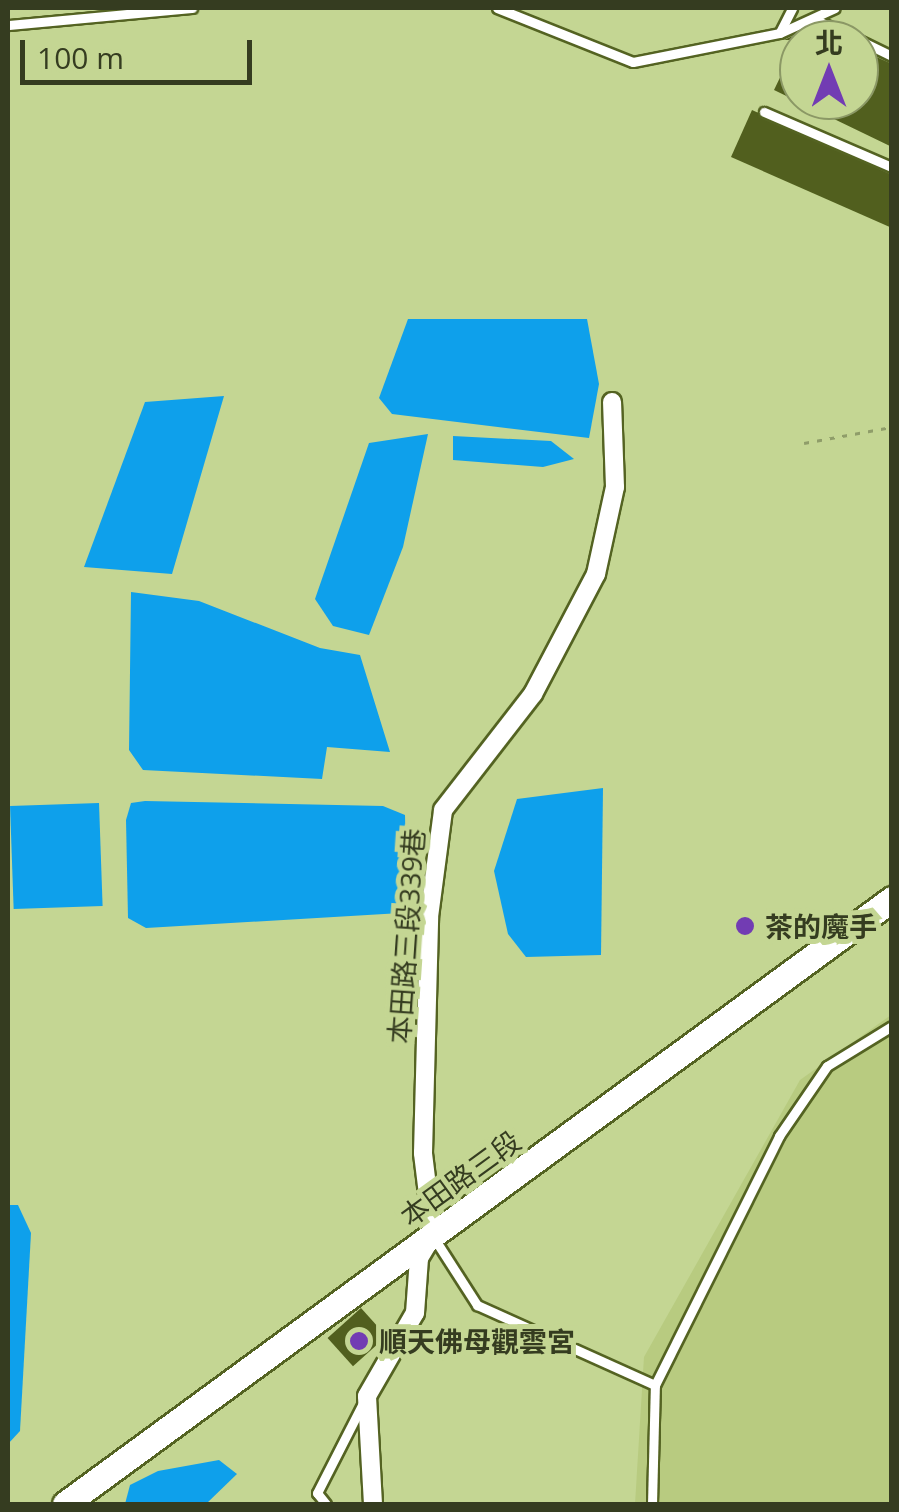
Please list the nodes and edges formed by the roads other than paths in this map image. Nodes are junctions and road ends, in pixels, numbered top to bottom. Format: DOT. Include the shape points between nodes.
graph roads {
  1 [pos="192,8"];
  2 [pos="497,8"];
  3 [pos="836,8"];
  4 [pos="816,20"];
  5 [pos="8,24"];
  6 [pos="779,33"];
  7 [pos="764,112"];
  8 [pos="892,167"];
  9 [pos="612,402"];
  10 [pos="892,900"];
  11 [pos="892,1026"];
  12 [pos="433,1235"];
  13 [pos="655,1385"];
  14 [pos="367,1396"];
  15 [pos="75,1502"];
  16 [pos="326,1504"];
  17 [pos="373,1504"];
  18 [pos="652,1504"];
  1 -- 5 [label="lane"];
  2 -- 6 [label="lane" via="633,62"];
  3 -- 4 [label="lane"];
  7 -- 8 [label="lane"];
  9 -- 12 [label="street, 本田路三段339巷" via="615,487 596,574 534,694 444,810 429,917 422,1154"];
  10 -- 12 [label="street, 本田路三段"];
  11 -- 13 [label="lane" via="828,1066 779,1136"];
  12 -- 13 [label="lane" via="477,1305"];
  12 -- 14 [label="street, 本田路三段339巷" via="419,1258 415,1313"];
  12 -- 15 [label="street, 本田路三段"];
  13 -- 18 [label="lane"];
  14 -- 16 [label="lane" via="317,1493"];
  14 -- 17 [label="street"];
}
